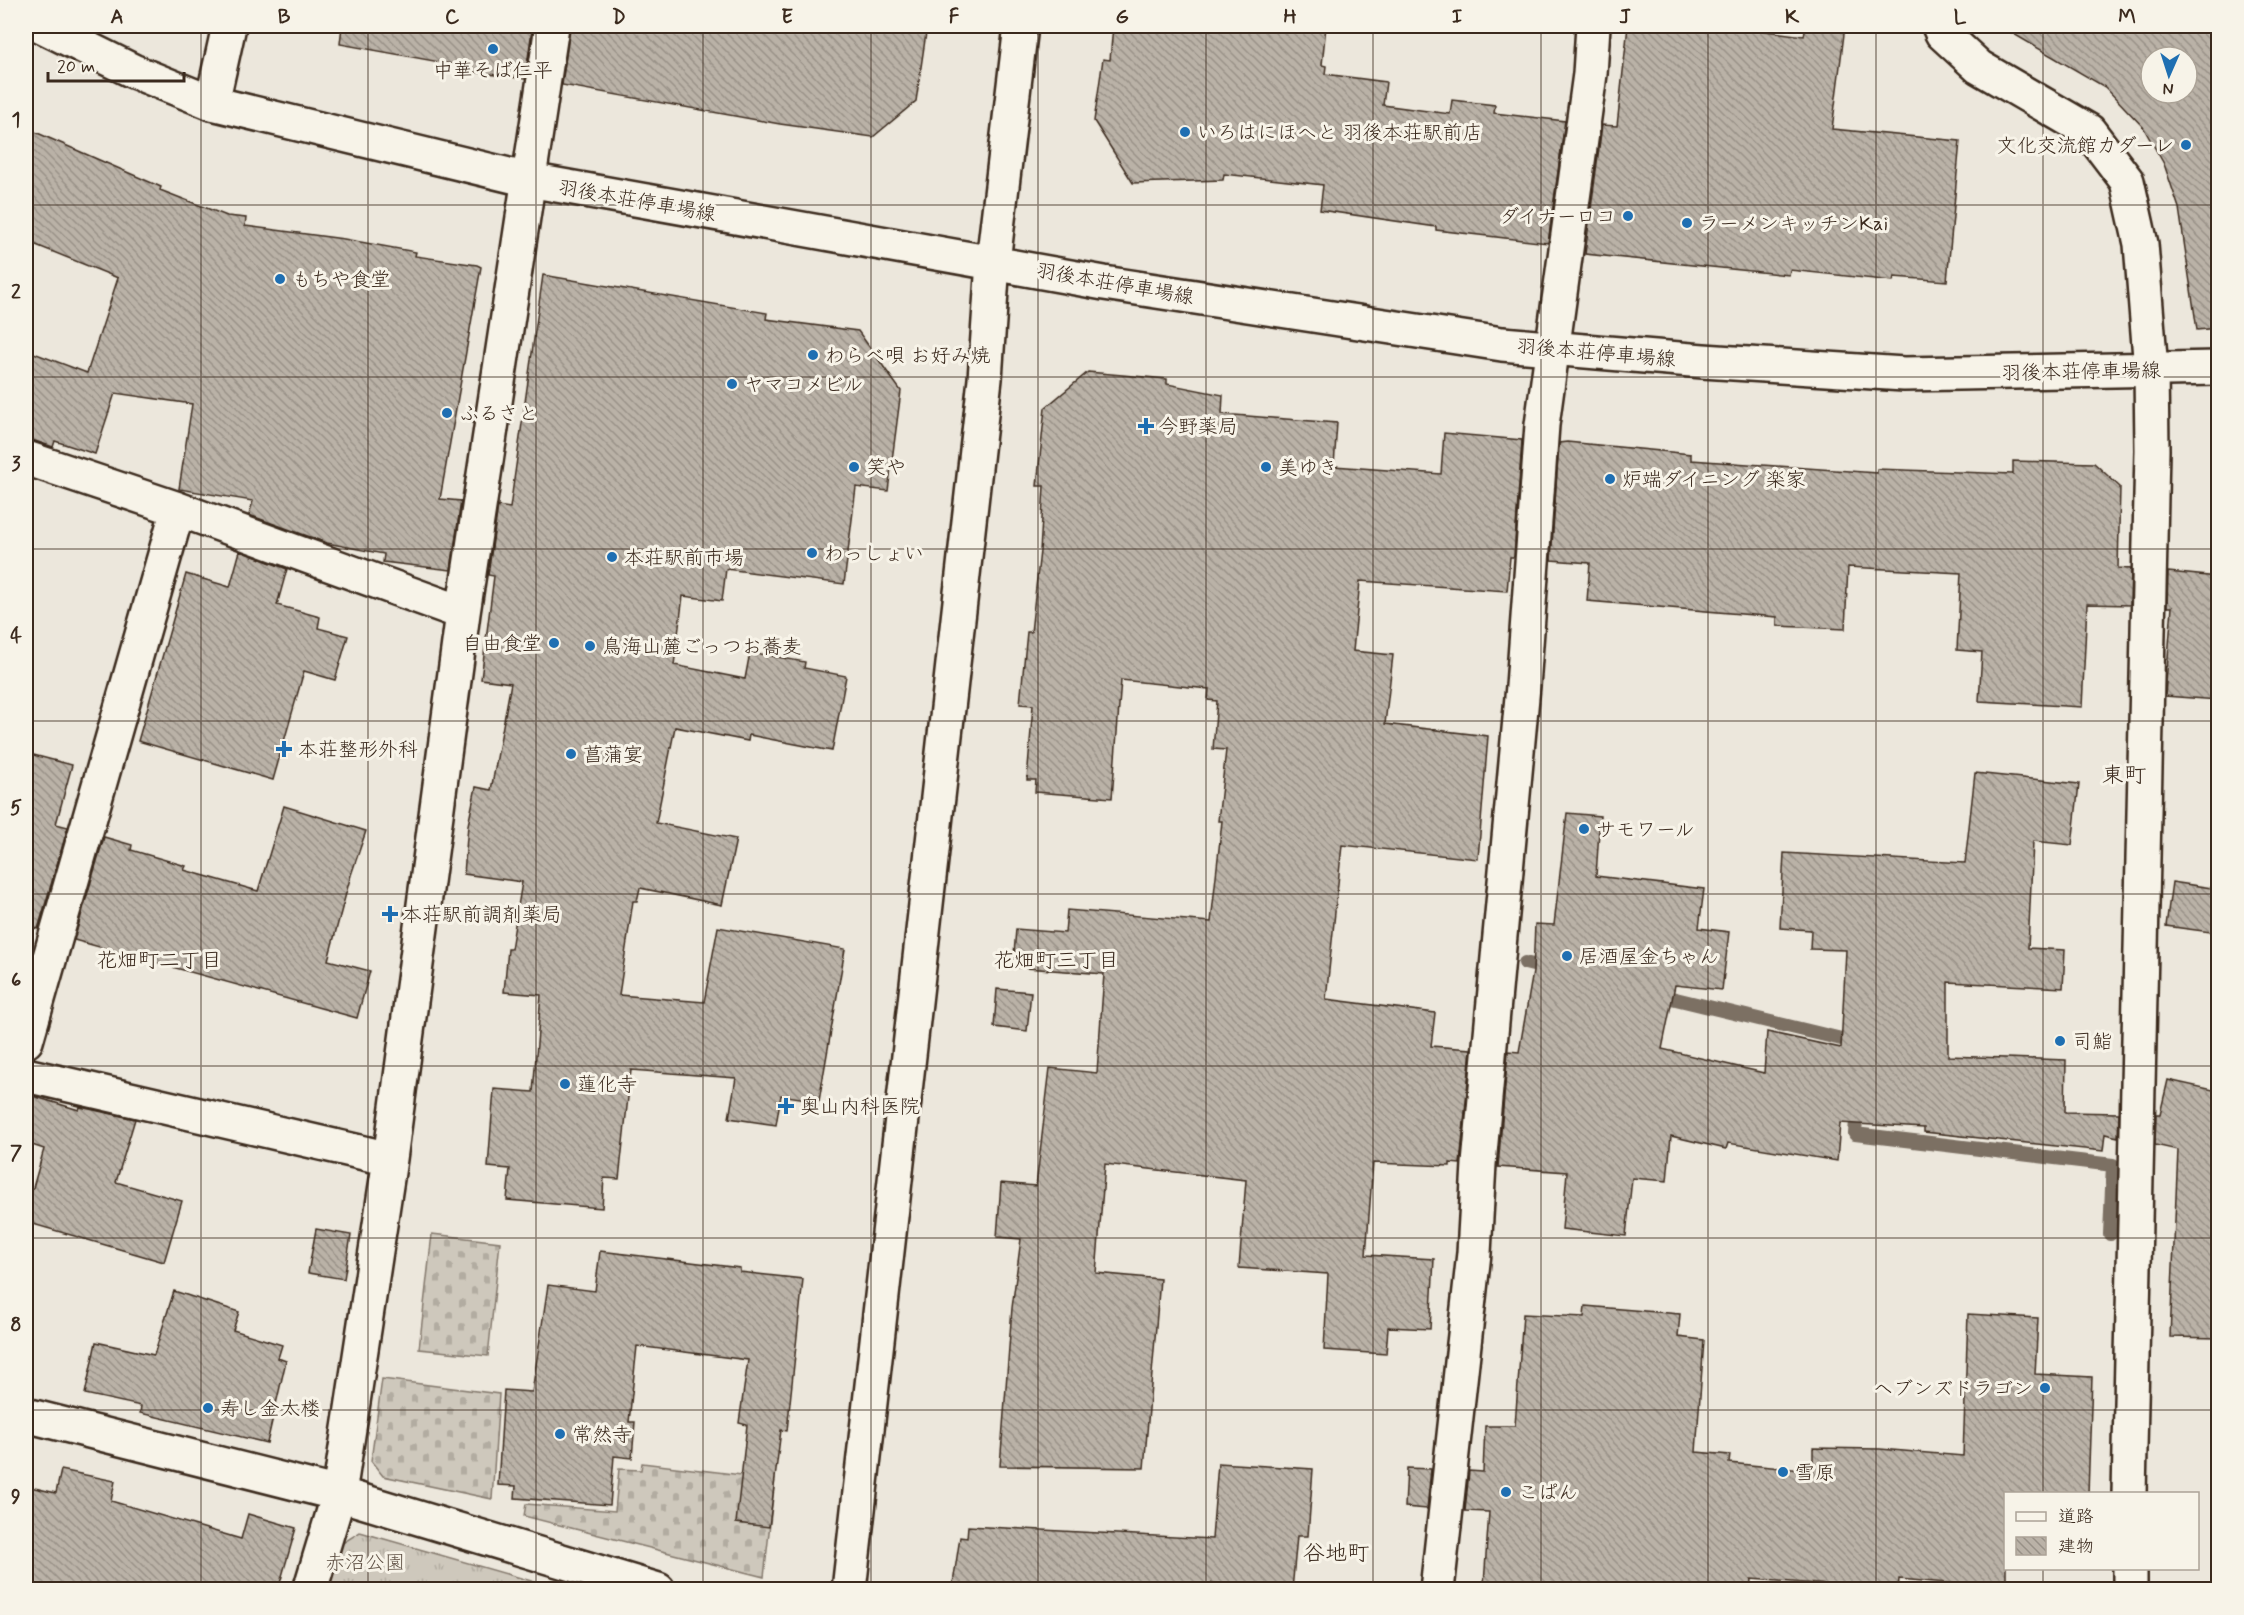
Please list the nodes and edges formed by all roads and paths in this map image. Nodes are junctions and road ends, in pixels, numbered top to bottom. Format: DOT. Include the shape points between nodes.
graph roads {
  1 [pos="42,26"];
  2 [pos="230,26"];
  3 [pos="552,26"];
  4 [pos="1021,26"];
  5 [pos="1593,26"];
  6 [pos="1939,26"];
  7 [pos="212,103"];
  8 [pos="529,180"];
  9 [pos="993,262"];
  10 [pos="1551,350"];
  11 [pos="2218,368"];
  12 [pos="2151,370"];
  13 [pos="26,458"];
  14 [pos="178,509"];
  15 [pos="463,613"];
  16 [pos="26,1041"];
  17 [pos="26,1075"];
  18 [pos="390,1159"];
  19 [pos="26,1415"];
  20 [pos="2129,1492"];
  21 [pos="339,1494"];
  22 [pos="2130,1570"];
  23 [pos="310,1590"];
  24 [pos="658,1590"];
  25 [pos="849,1590"];
  26 [pos="1437,1590"];
  27 [pos="2130,1590"];
  1 -- 7 [label="street, 羽後本荘停車場線" via="133,71"];
  2 -- 7 [label="street"];
  3 -- 8 [label="street"];
  4 -- 9 [label="street"];
  5 -- 10 [label="street" via="1590,74"];
  6 -- 12 [label="street" via="1979,68 2089,131 2127,181 2141,244"];
  7 -- 8 [label="street, 羽後本荘停車場線"];
  8 -- 9 [label="street, 羽後本荘停車場線"];
  8 -- 15 [label="street"];
  9 -- 10 [label="street, 羽後本荘停車場線" via="1104,283"];
  9 -- 25 [label="street" via="984,391"];
  10 -- 12 [label="street, 羽後本荘停車場線" via="1904,374"];
  10 -- 26 [label="street" via="1474,1253"];
  11 -- 12 [label="street, 羽後本荘停車場線"];
  12 -- 20 [label="street"];
  13 -- 14 [label="street"];
  14 -- 15 [label="street"];
  14 -- 16 [label="street"];
  15 -- 18 [label="street"];
  17 -- 18 [label="street"];
  18 -- 21 [label="street"];
  19 -- 21 [label="street"];
  21 -- 23 [label="street"];
  21 -- 24 [label="street"];
  22 -- 27 [label="street"];
}
